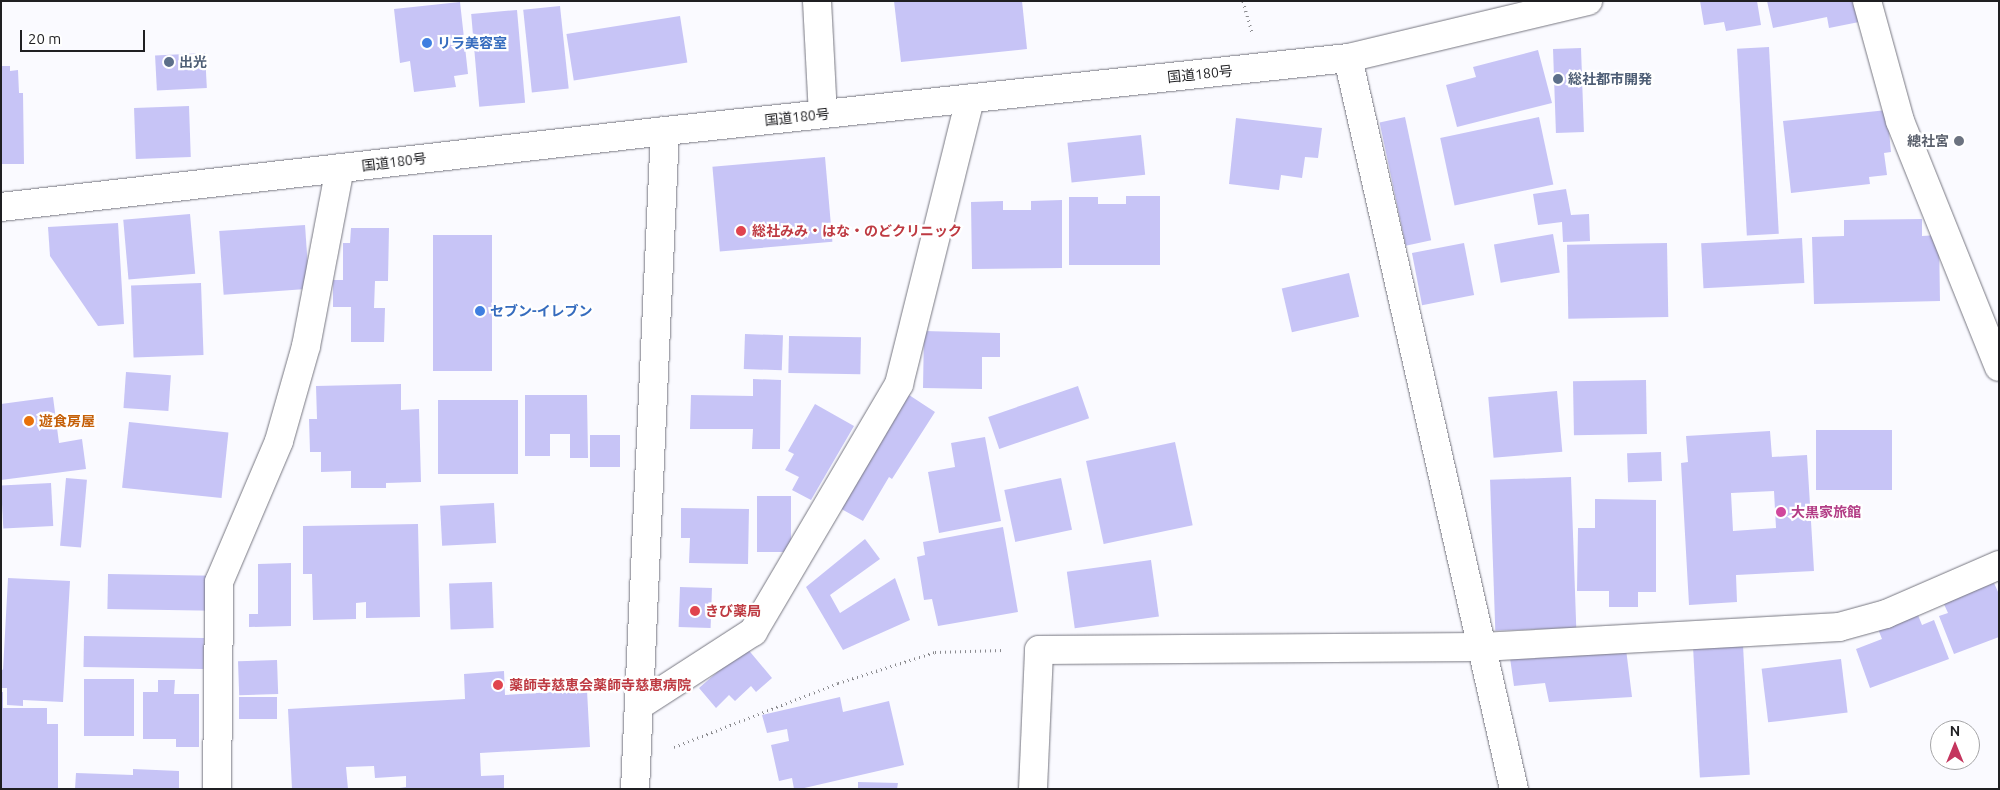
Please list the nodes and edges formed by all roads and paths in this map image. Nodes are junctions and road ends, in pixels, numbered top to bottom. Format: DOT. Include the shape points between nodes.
graph roads {
  1 [pos="817,1"];
  2 [pos="1588,1"];
  3 [pos="1867,1"];
  4 [pos="1348,58"];
  5 [pos="970,99"];
  6 [pos="823,114"];
  7 [pos="665,131"];
  8 [pos="340,168"];
  9 [pos="1,207"];
  10 [pos="1999,367"];
  11 [pos="1999,564"];
  12 [pos="1481,647"];
  13 [pos="1039,650"];
  14 [pos="640,705"];
  15 [pos="637,757"];
  16 [pos="217,789"];
  17 [pos="635,789"];
  18 [pos="1033,789"];
  19 [pos="1514,789"];
  1 -- 6 [label="main road"];
  2 -- 4 [label="main road, 国道180号"];
  3 -- 10 [label="main road" via="1900,121"];
  4 -- 5 [label="main road, 国道180号"];
  4 -- 12 [label="main road"];
  5 -- 6 [label="main road, 国道180号"];
  5 -- 14 [label="main road" via="899,384 753,632"];
  6 -- 7 [label="main road, 国道180号"];
  7 -- 8 [label="main road, 国道180号"];
  7 -- 14 [label="main road"];
  8 -- 9 [label="main road, 国道180号"];
  8 -- 16 [label="main road" via="306,346 279,441 219,582"];
  11 -- 12 [label="main road" via="1886,614 1839,627"];
  12 -- 13 [label="main road"];
  12 -- 19 [label="main road"];
  13 -- 15 [label="path" via="935,652 838,683 677,746"];
  13 -- 18 [label="main road"];
  14 -- 15 [label="main road"];
  15 -- 17 [label="main road"];
}
